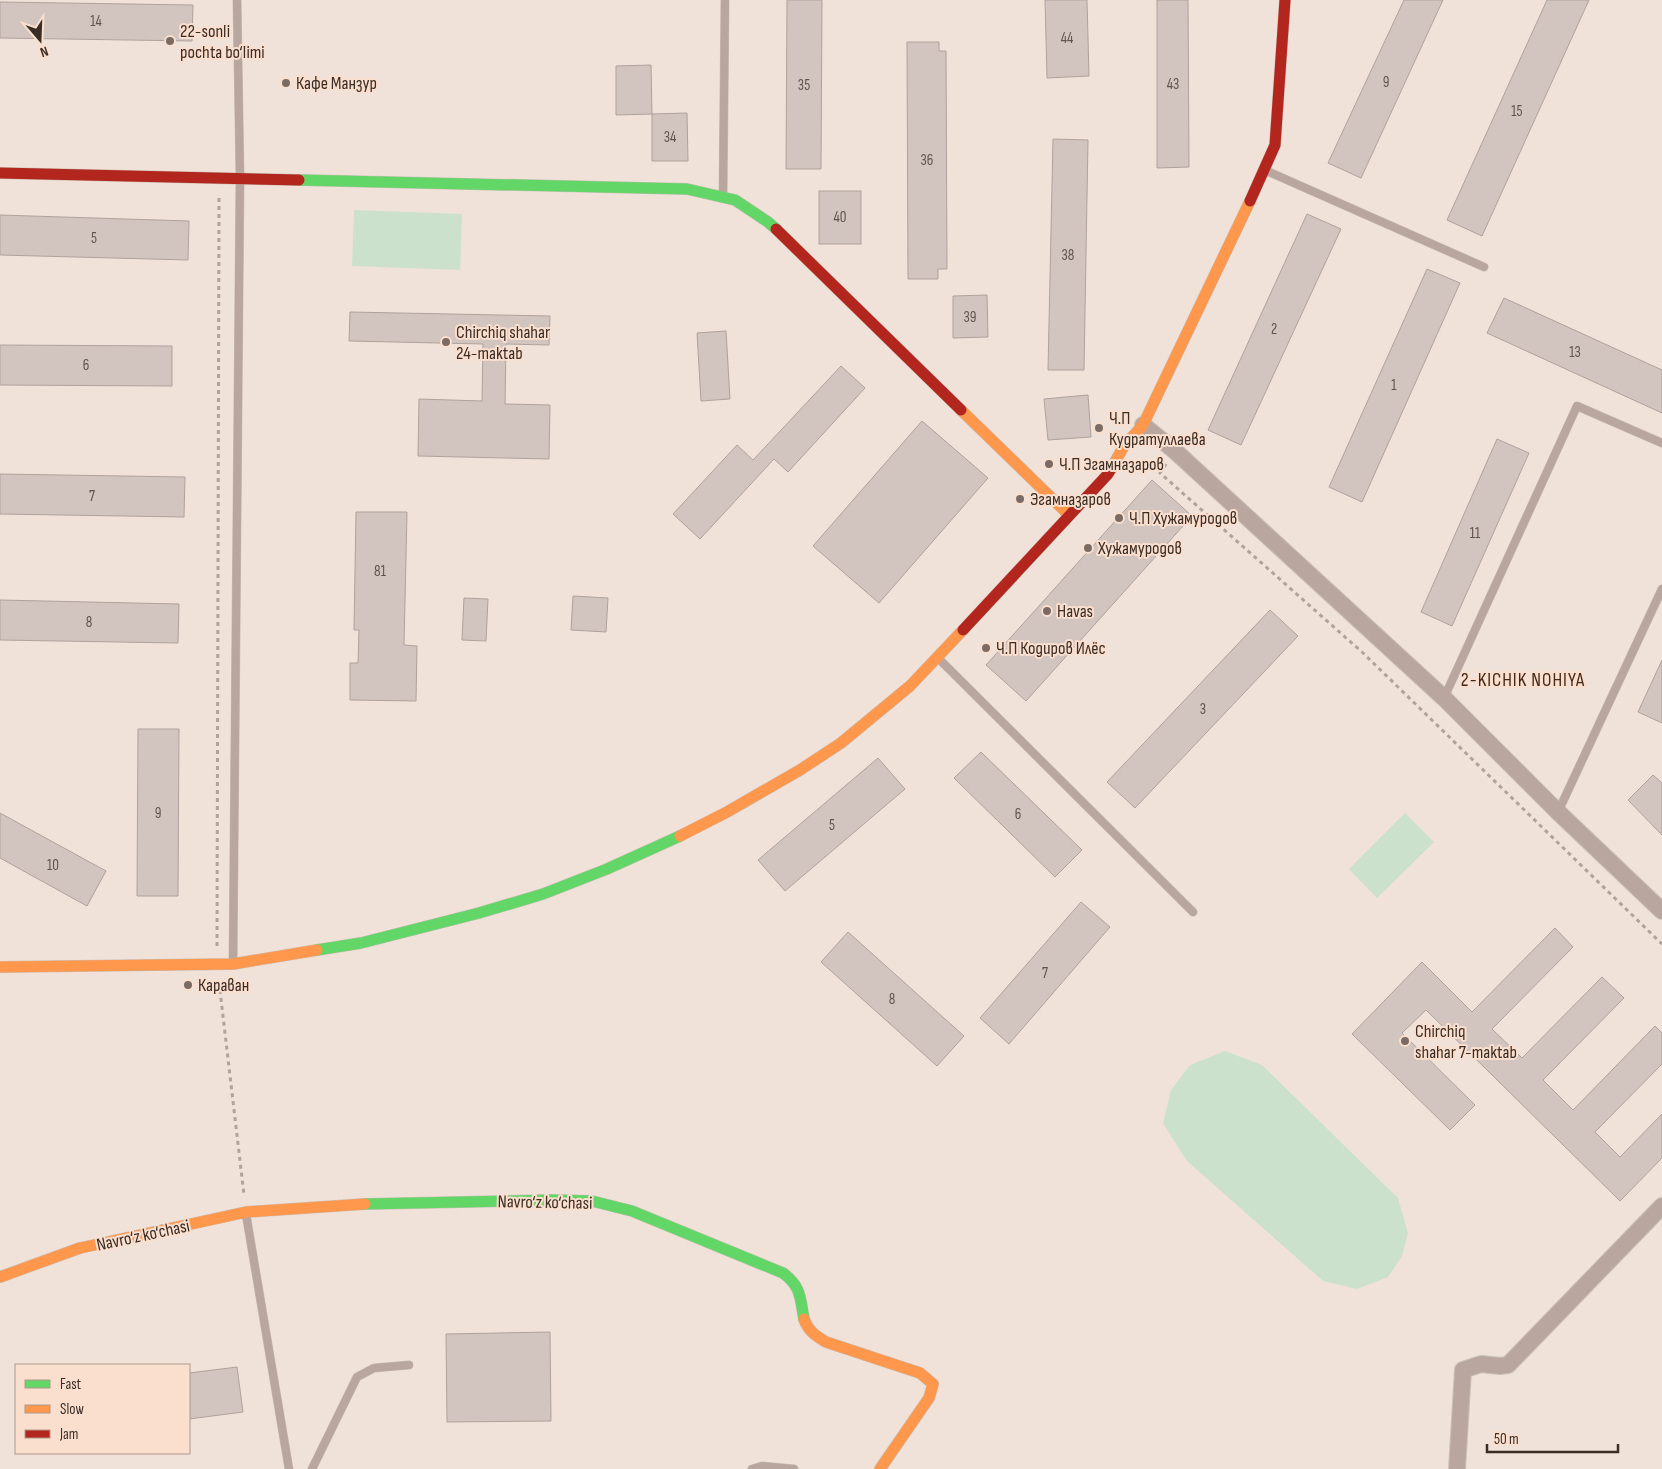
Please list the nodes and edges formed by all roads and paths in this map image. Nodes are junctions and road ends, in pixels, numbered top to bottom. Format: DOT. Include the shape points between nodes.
graph roads {
  1 [pos="238,0"];
  2 [pos="725,0"];
  3 [pos="1285,0"];
  4 [pos="1265,170"];
  5 [pos="0,172"];
  6 [pos="219,177"];
  7 [pos="240,177"];
  8 [pos="722,197"];
  9 [pos="1484,267"];
  10 [pos="1143,425"];
  11 [pos="1662,443"];
  12 [pos="1175,451"];
  13 [pos="1069,515"];
  14 [pos="1662,589"];
  15 [pos="937,658"];
  16 [pos="1444,698"];
  17 [pos="1558,812"];
  18 [pos="1662,911"];
  19 [pos="1193,912"];
  20 [pos="1662,944"];
  21 [pos="233,964"];
  22 [pos="217,965"];
  23 [pos="0,967"];
  24 [pos="1662,1206"];
  25 [pos="246,1212"];
  26 [pos="0,1276"];
  27 [pos="409,1365"];
  28 [pos="289,1469"];
  29 [pos="312,1469"];
  30 [pos="752,1469"];
  31 [pos="794,1469"];
  32 [pos="880,1469"];
  33 [pos="1457,1469"];
  1 -- 7 [label="lane"];
  2 -- 8 [label="lane"];
  3 -- 4 [label="street" via="1275,145"];
  4 -- 9 [label="lane"];
  4 -- 10 [label="street"];
  5 -- 6 [label="street"];
  6 -- 7 [label="street"];
  6 -- 22 [label="path"];
  7 -- 8 [label="street" via="687,189"];
  7 -- 21 [label="lane"];
  8 -- 13 [label="street" via="735,200 768,222"];
  10 -- 12 [label="street"];
  10 -- 13 [label="street" via="1124,446 1108,474"];
  11 -- 16 [label="lane" via="1577,406"];
  12 -- 16 [label="street"];
  12 -- 20 [label="path" via="1160,472 1362,652"];
  13 -- 15 [label="street"];
  14 -- 17 [label="lane"];
  15 -- 19 [label="lane"];
  15 -- 21 [label="street" via="875,716 800,770 727,812 607,869 543,894 443,922 361,942"];
  16 -- 17 [label="street"];
  17 -- 18 [label="street"];
  21 -- 22 [label="street"];
  22 -- 23 [label="street"];
  22 -- 25 [label="path"];
  24 -- 33 [label="street" via="1508,1364 1482,1364 1463,1370"];
  25 -- 26 [label="street, Navro‘z ko‘chasi" via="80,1248"];
  25 -- 28 [label="lane"];
  25 -- 32 [label="street, Navro‘z ko‘chasi" via="341,1205 551,1200 592,1201 632,1211 784,1273 794,1284 801,1300 805,1326 814,1336 920,1373 933,1384 929,1398"];
  27 -- 29 [label="lane" via="374,1368 356,1377"];
  30 -- 31 [label="lane" via="762,1466"];
}
